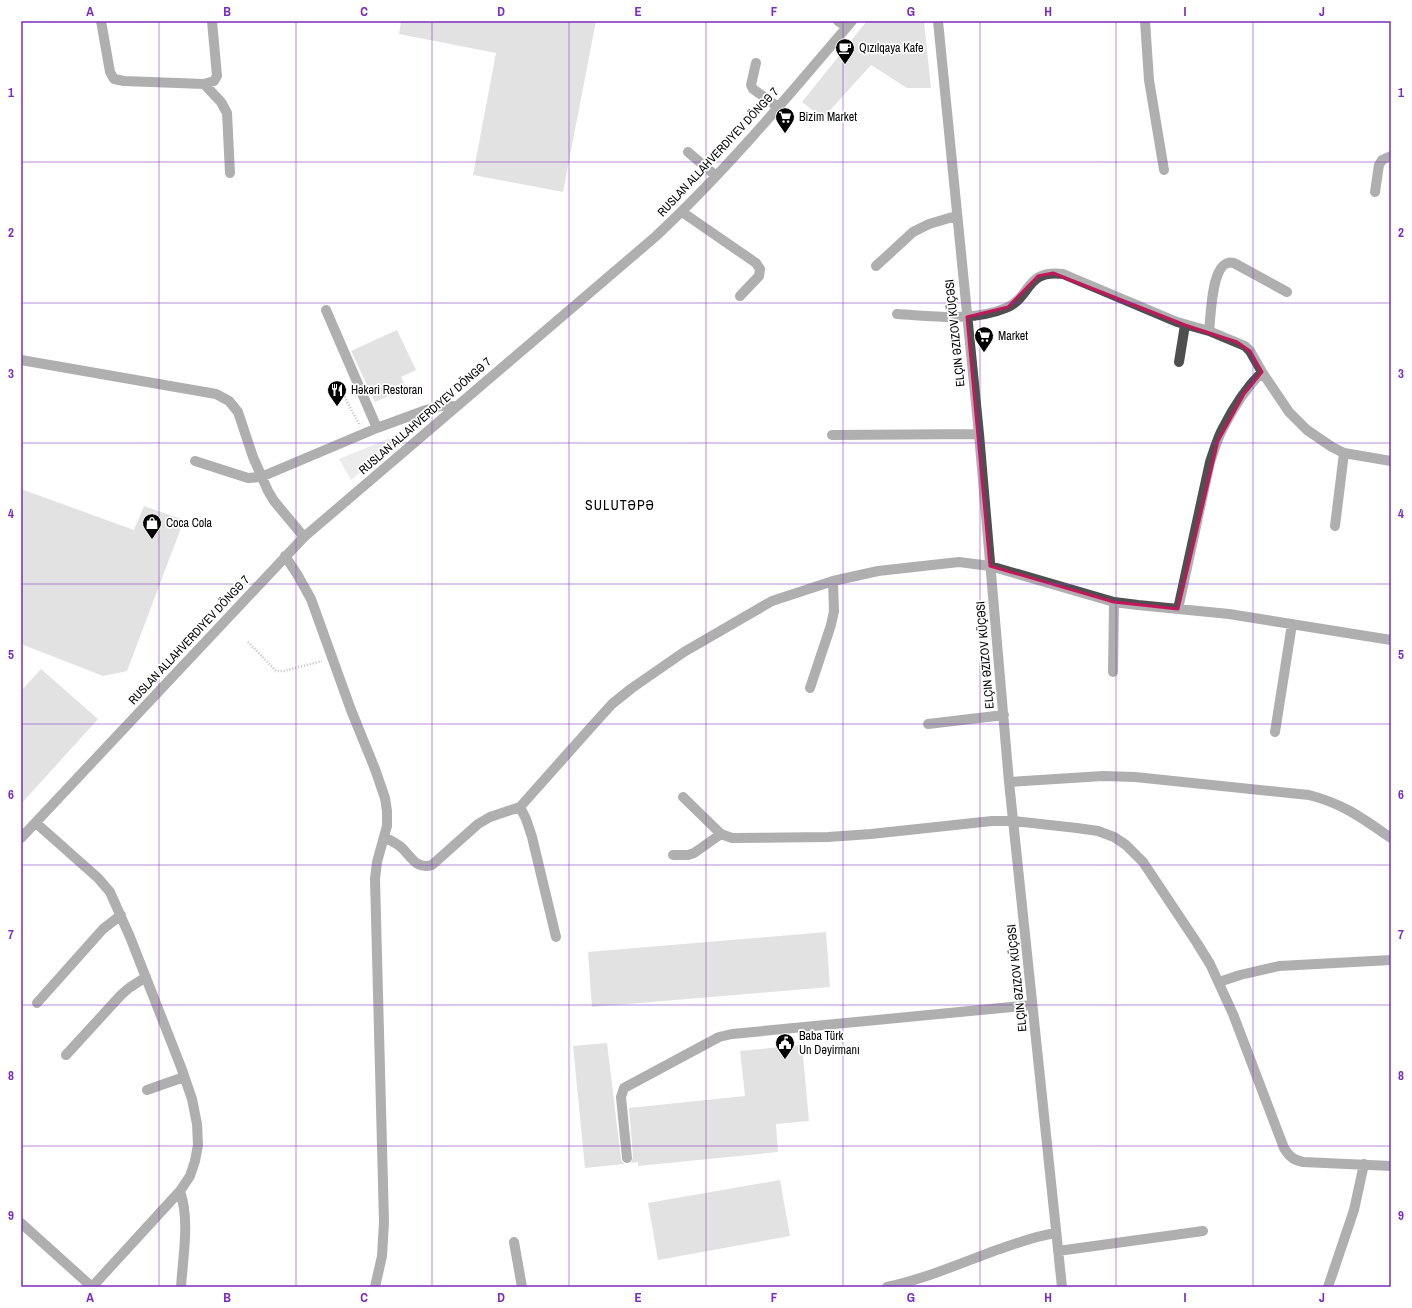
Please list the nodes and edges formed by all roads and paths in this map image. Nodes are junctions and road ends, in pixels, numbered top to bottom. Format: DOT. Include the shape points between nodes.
graph roads {
  1 [pos="101,21"];
  2 [pos="212,21"];
  3 [pos="838,21"];
  4 [pos="938,21"];
  5 [pos="1145,21"];
  6 [pos="850,24"];
  7 [pos="756,63"];
  8 [pos="204,84"];
  9 [pos="778,107"];
  10 [pos="688,152"];
  11 [pos="1391,156"];
  12 [pos="1164,170"];
  13 [pos="230,173"];
  14 [pos="716,176"];
  15 [pos="1375,192"];
  16 [pos="682,212"];
  17 [pos="956,216"];
  18 [pos="876,266"];
  19 [pos="1287,292"];
  20 [pos="740,296"];
  21 [pos="326,310"];
  22 [pos="897,314"];
  23 [pos="967,317"];
  24 [pos="1185,325"];
  25 [pos="1209,331"];
  26 [pos="21,360"];
  27 [pos="1179,362"];
  28 [pos="1262,372"];
  29 [pos="343,394"];
  30 [pos="456,407"];
  31 [pos="376,428"];
  32 [pos="364,433"];
  33 [pos="979,434"];
  34 [pos="832,435"];
  35 [pos="1344,453"];
  36 [pos="195,461"];
  37 [pos="1391,462"];
  38 [pos="261,477"];
  39 [pos="1335,526"];
  40 [pos="304,537"];
  41 [pos="285,556"];
  42 [pos="990,566"];
  43 [pos="833,581"];
  44 [pos="1114,602"];
  45 [pos="1178,609"];
  46 [pos="1292,624"];
  47 [pos="1391,640"];
  48 [pos="248,642"];
  49 [pos="332,658"];
  50 [pos="1113,672"];
  51 [pos="810,688"];
  52 [pos="1004,715"];
  53 [pos="928,724"];
  54 [pos="1275,732"];
  55 [pos="1009,782"];
  56 [pos="684,797"];
  57 [pos="520,807"];
  58 [pos="1014,821"];
  59 [pos="36,823"];
  60 [pos="721,834"];
  61 [pos="384,837"];
  62 [pos="21,838"];
  63 [pos="1391,838"];
  64 [pos="673,855"];
  65 [pos="121,915"];
  66 [pos="556,937"];
  67 [pos="1391,960"];
  68 [pos="146,978"];
  69 [pos="1219,982"];
  70 [pos="37,1003"];
  71 [pos="1032,1006"];
  72 [pos="66,1054"];
  73 [pos="184,1077"];
  74 [pos="147,1090"];
  75 [pos="627,1158"];
  76 [pos="1390,1163"];
  77 [pos="1364,1164"];
  78 [pos="180,1191"];
  79 [pos="21,1223"];
  80 [pos="1203,1231"];
  81 [pos="1056,1233"];
  82 [pos="514,1242"];
  83 [pos="1058,1251"];
  84 [pos="922,1282"];
  85 [pos="92,1287"];
  86 [pos="181,1287"];
  87 [pos="374,1287"];
  88 [pos="522,1287"];
  89 [pos="887,1287"];
  90 [pos="1062,1287"];
  91 [pos="1328,1287"];
  1 -- 8 [label="street" via="110,72 114,79"];
  2 -- 8 [label="street" via="217,76 214,81"];
  3 -- 6 [label="street"];
  4 -- 17 [label="street, ELÇIN ƏZIZOV KÜÇƏSI"];
  5 -- 12 [label="street" via="1148,80"];
  6 -- 9 [label="street, RUSLAN ALLAHVERDIYEV DÖNGƏ 7"];
  7 -- 9 [label="street" via="751,85 753,89"];
  8 -- 13 [label="street" via="221,102 227,113"];
  9 -- 14 [label="street, RUSLAN ALLAHVERDIYEV DÖNGƏ 7"];
  10 -- 14 [label="street"];
  11 -- 15 [label="street" via="1382,160 1379,165"];
  14 -- 16 [label="street, RUSLAN ALLAHVERDIYEV DÖNGƏ 7"];
  16 -- 20 [label="street" via="756,263 760,269 759,276"];
  16 -- 30 [label="street, RUSLAN ALLAHVERDIYEV DÖNGƏ 7"];
  17 -- 18 [label="street" via="913,232"];
  17 -- 23 [label="street, ELÇIN ƏZIZOV KÜÇƏSI"];
  19 -- 25 [label="street" via="1234,263 1227,263 1217,274"];
  21 -- 31 [label="street"];
  22 -- 23 [label="street"];
  23 -- 24 [label="street" via="1008,307 1038,276 1053,272"];
  23 -- 33 [label="street, ELÇIN ƏZIZOV KÜÇƏSI"];
  24 -- 25 [label="street"];
  24 -- 27 [label="street"];
  25 -- 28 [label="street" via="1244,346 1250,351"];
  26 -- 38 [label="street" via="216,394 228,401 238,412"];
  28 -- 35 [label="street" via="1297,422 1332,448"];
  28 -- 45 [label="street" via="1244,394 1223,428 1210,462"];
  29 -- 32 [label="path"];
  30 -- 31 [label="street" via="436,407"];
  30 -- 40 [label="street, RUSLAN ALLAHVERDIYEV DÖNGƏ 7"];
  31 -- 32 [label="street"];
  32 -- 38 [label="street"];
  33 -- 34 [label="street"];
  33 -- 42 [label="street, ELÇIN ƏZIZOV KÜÇƏSI"];
  35 -- 37 [label="street"];
  35 -- 39 [label="street"];
  36 -- 38 [label="street" via="248,478"];
  38 -- 40 [label="street" via="274,501"];
  40 -- 41 [label="street, RUSLAN ALLAHVERDIYEV DÖNGƏ 7"];
  41 -- 49 [label="street" via="311,599"];
  41 -- 59 [label="street, RUSLAN ALLAHVERDIYEV DÖNGƏ 7"];
  42 -- 43 [label="street" via="959,562 878,571"];
  42 -- 44 [label="street"];
  42 -- 52 [label="street, ELÇIN ƏZIZOV KÜÇƏSI"];
  43 -- 51 [label="street" via="834,611 831,625"];
  43 -- 57 [label="street" via="772,601 684,652 632,688 612,704"];
  44 -- 45 [label="street"];
  44 -- 50 [label="street"];
  45 -- 46 [label="street"];
  46 -- 47 [label="street"];
  46 -- 54 [label="street"];
  48 -- 49 [label="path" via="276,671"];
  49 -- 61 [label="street" via="384,798 387,826"];
  52 -- 53 [label="street"];
  52 -- 55 [label="street, ELÇIN ƏZIZOV KÜÇƏSI"];
  55 -- 58 [label="street, ELÇIN ƏZIZOV KÜÇƏSI"];
  55 -- 63 [label="street" via="1103,776 1135,777 1309,795 1328,800 1354,812"];
  56 -- 60 [label="street"];
  57 -- 61 [label="street" via="478,824 432,864 425,867 417,864 401,847"];
  57 -- 66 [label="street" via="532,837"];
  58 -- 60 [label="street" via="828,837 732,838"];
  58 -- 69 [label="street" via="1098,831 1126,845 1143,862 1198,943"];
  58 -- 71 [label="street, ELÇIN ƏZIZOV KÜÇƏSI"];
  59 -- 62 [label="street, RUSLAN ALLAHVERDIYEV DÖNGƏ 7"];
  59 -- 65 [label="street" via="98,878 110,892"];
  60 -- 64 [label="street" via="694,853"];
  61 -- 87 [label="street" via="375,879 384,1222 382,1256"];
  65 -- 68 [label="street"];
  65 -- 70 [label="street" via="103,929"];
  67 -- 69 [label="street" via="1279,966"];
  68 -- 72 [label="street" via="121,995"];
  68 -- 73 [label="street"];
  69 -- 77 [label="street" via="1289,1156 1303,1162"];
  71 -- 75 [label="street" via="719,1037 624,1088 621,1097"];
  71 -- 81 [label="street, ELÇIN ƏZIZOV KÜÇƏSI"];
  73 -- 74 [label="street"];
  73 -- 78 [label="street" via="192,1099 198,1145 190,1176"];
  76 -- 77 [label="street"];
  77 -- 91 [label="street" via="1354,1210"];
  78 -- 85 [label="street"];
  78 -- 86 [label="street" via="186,1216"];
  79 -- 85 [label="street"];
  80 -- 83 [label="street"];
  81 -- 83 [label="street, ELÇIN ƏZIZOV KÜÇƏSI"];
  81 -- 84 [label="street" via="1023,1241"];
  82 -- 88 [label="street"];
  83 -- 90 [label="street, ELÇIN ƏZIZOV KÜÇƏSI"];
  84 -- 89 [label="street"];
}
